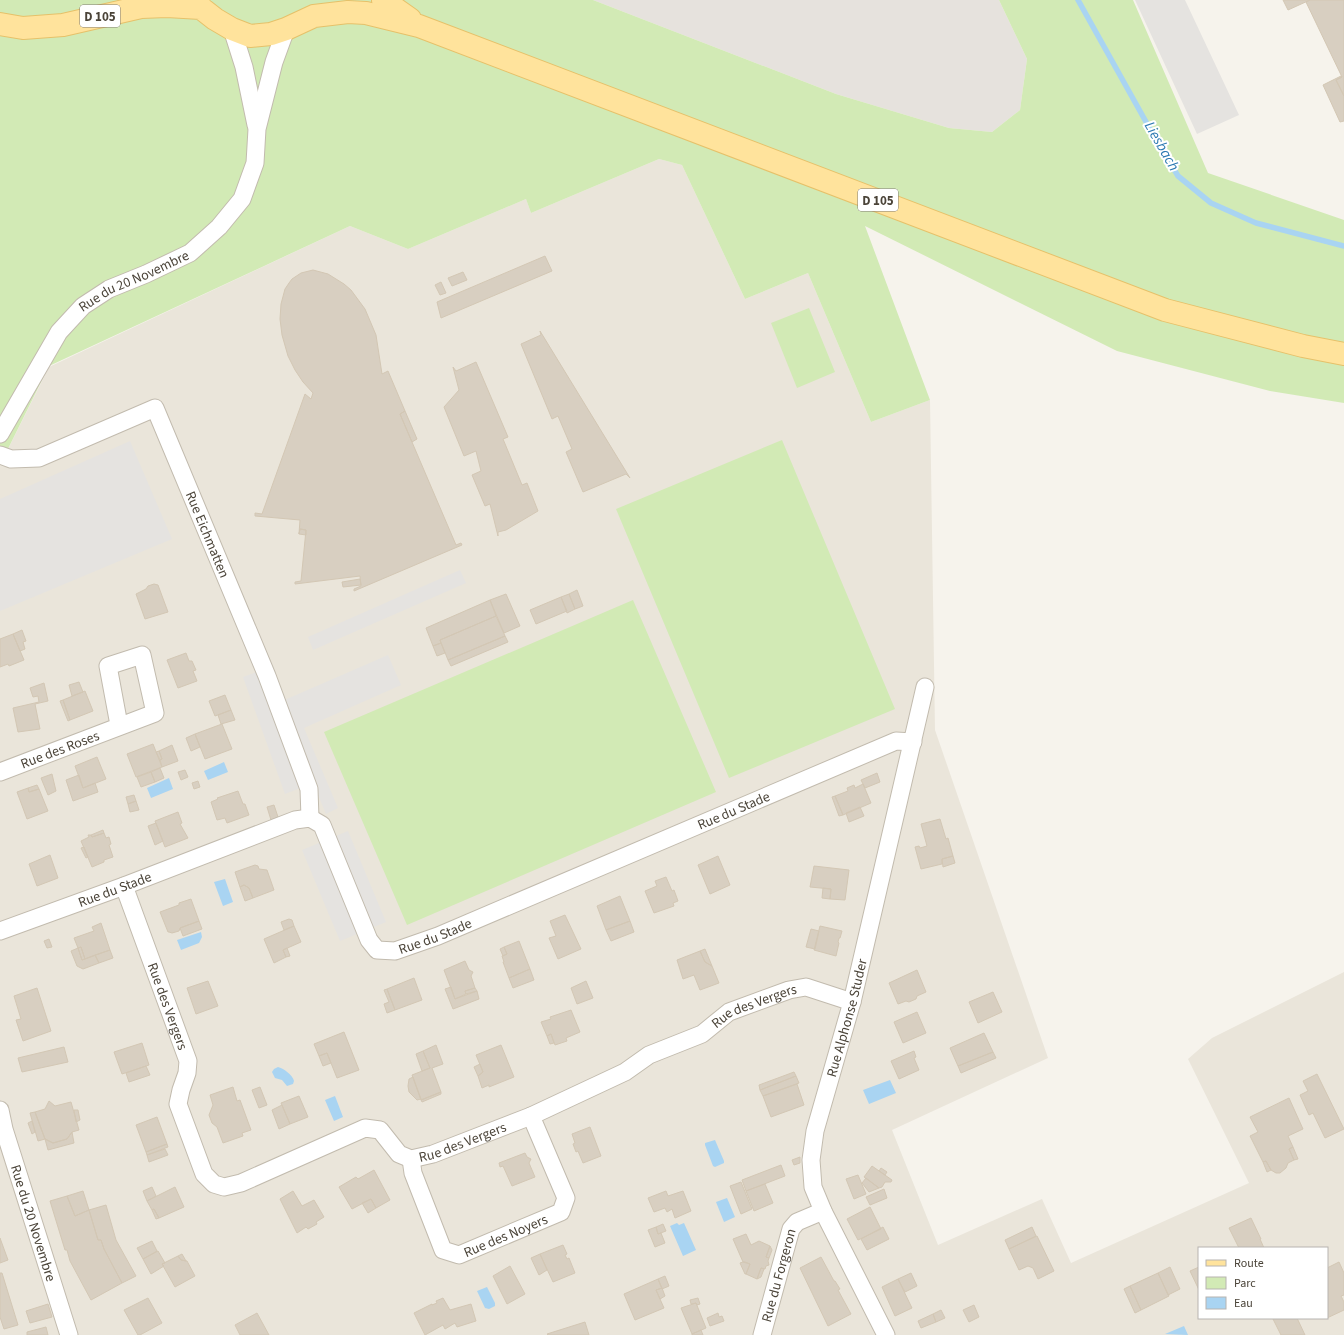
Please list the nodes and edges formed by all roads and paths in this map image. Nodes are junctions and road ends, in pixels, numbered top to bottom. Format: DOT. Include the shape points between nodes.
graph roads {
  1 [pos="383,0"];
  2 [pos="199,4"];
  3 [pos="319,8"];
  4 [pos="0,24"];
  5 [pos="419,26"];
  6 [pos="232,29"];
  7 [pos="286,29"];
  8 [pos="257,129"];
  9 [pos="1344,354"];
  10 [pos="0,434"];
  11 [pos="0,455"];
  12 [pos="926,687"];
  13 [pos="119,725"];
  14 [pos="914,742"];
  15 [pos="0,772"];
  16 [pos="310,818"];
  17 [pos="124,886"];
  18 [pos="0,931"];
  19 [pos="852,1002"];
  20 [pos="0,1110"];
  21 [pos="531,1116"];
  22 [pos="411,1159"];
  23 [pos="823,1211"];
  24 [pos="69,1335"];
  25 [pos="762,1335"];
  26 [pos="886,1335"];
  1 -- 5 [label="main road, D 105"];
  2 -- 4 [label="main road, D 105" via="141,7 63,25 23,28"];
  2 -- 6 [label="main road" via="215,19"];
  3 -- 5 [label="main road, D 105" via="366,13"];
  3 -- 7 [label="main road"];
  5 -- 9 [label="main road, D 105" via="1165,310 1302,346"];
  6 -- 7 [label="main road" via="250,36 271,34"];
  6 -- 8 [label="street, Rue du 20 Novembre" via="244,68"];
  7 -- 8 [label="street, Rue du 20 Novembre" via="274,62"];
  8 -- 10 [label="street, Rue du 20 Novembre" via="255,163 242,199 219,227 190,253 109,288 83,306 59,332"];
  11 -- 16 [label="street, Rue Eichmatten" via="11,459 39,458 155,408 267,676 309,789"];
  12 -- 14 [label="street, Rue Alphonse Studer"];
  13 -- 15 [label="street, Rue des Roses"];
  14 -- 16 [label="street, Rue du Stade" via="896,741 438,936 395,950 377,950 369,940 322,825"];
  14 -- 19 [label="street, Rue Alphonse Studer"];
  16 -- 17 [label="street, Rue du Stade" via="290,822"];
  17 -- 18 [label="street, Rue du Stade"];
  17 -- 22 [label="street, Rue des Vergers" via="188,1061 178,1104 204,1174 214,1184 224,1187 241,1184 365,1128 380,1130 399,1154"];
  19 -- 21 [label="street, Rue des Vergers" via="806,987 789,990 729,1012 702,1034 649,1055 625,1072"];
  19 -- 23 [label="street, Rue Alphonse Studer" via="815,1131 811,1160 813,1187"];
  20 -- 24 [label="street, Rue du 20 Novembre"];
  21 -- 22 [label="street, Rue des Vergers" via="433,1154"];
  21 -- 22 [label="street, Rue des Noyers" via="566,1198 561,1212 459,1255 443,1250 413,1173"];
  23 -- 25 [label="street, Rue du Forgeron" via="797,1222 791,1229"];
  23 -- 26 [label="street, Rue Alphonse Studer"];
}
